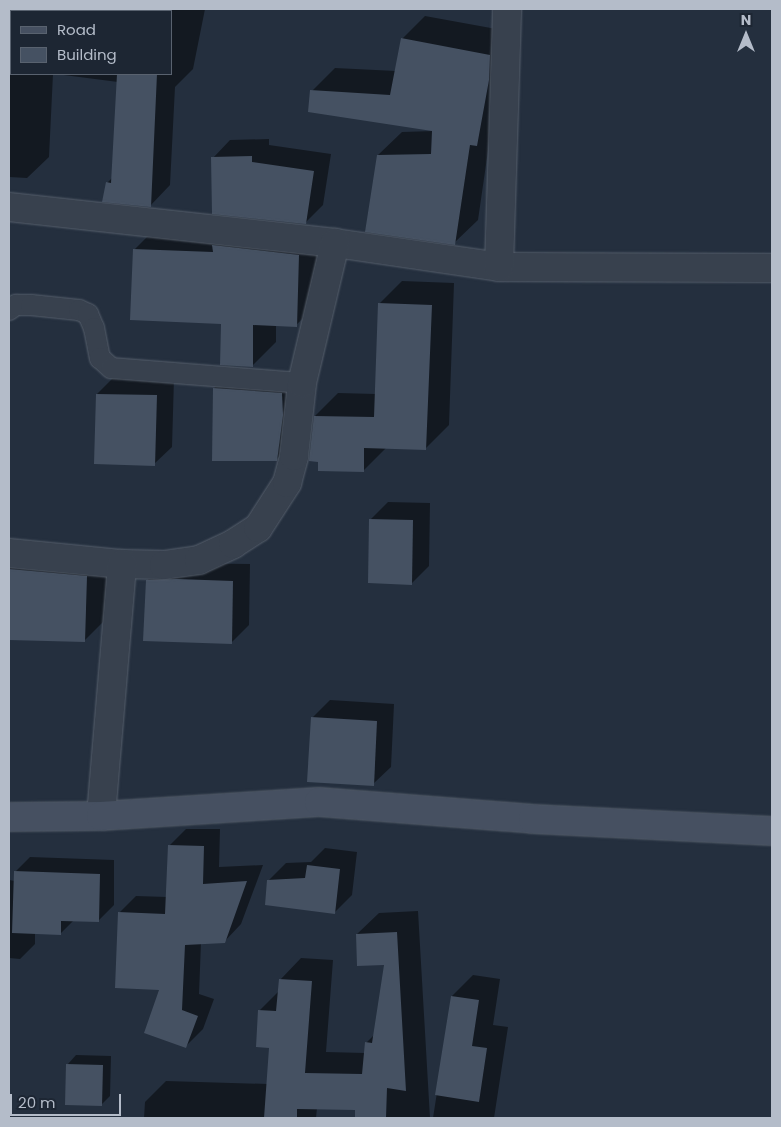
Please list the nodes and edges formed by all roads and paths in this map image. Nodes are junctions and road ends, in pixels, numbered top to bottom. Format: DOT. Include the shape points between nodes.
graph roads {
  1 [pos="506,9"];
  2 [pos="9,207"];
  3 [pos="335,243"];
  4 [pos="499,267"];
  5 [pos="772,268"];
  6 [pos="9,310"];
  7 [pos="302,383"];
  8 [pos="9,553"];
  9 [pos="122,564"];
  10 [pos="101,816"];
  11 [pos="9,817"];
  12 [pos="772,831"];
  1 -- 4 [label="street"];
  2 -- 3 [label="street"];
  3 -- 4 [label="street"];
  3 -- 7 [label="street"];
  4 -- 5 [label="street"];
  6 -- 7 [label="lane" via="16,305 31,305 88,314 100,358 111,368"];
  7 -- 9 [label="street" via="294,456 287,483 258,528 199,560 164,565"];
  8 -- 9 [label="street"];
  9 -- 10 [label="street"];
  10 -- 11 [label="street"];
  10 -- 12 [label="street" via="319,802 534,819"];
}
